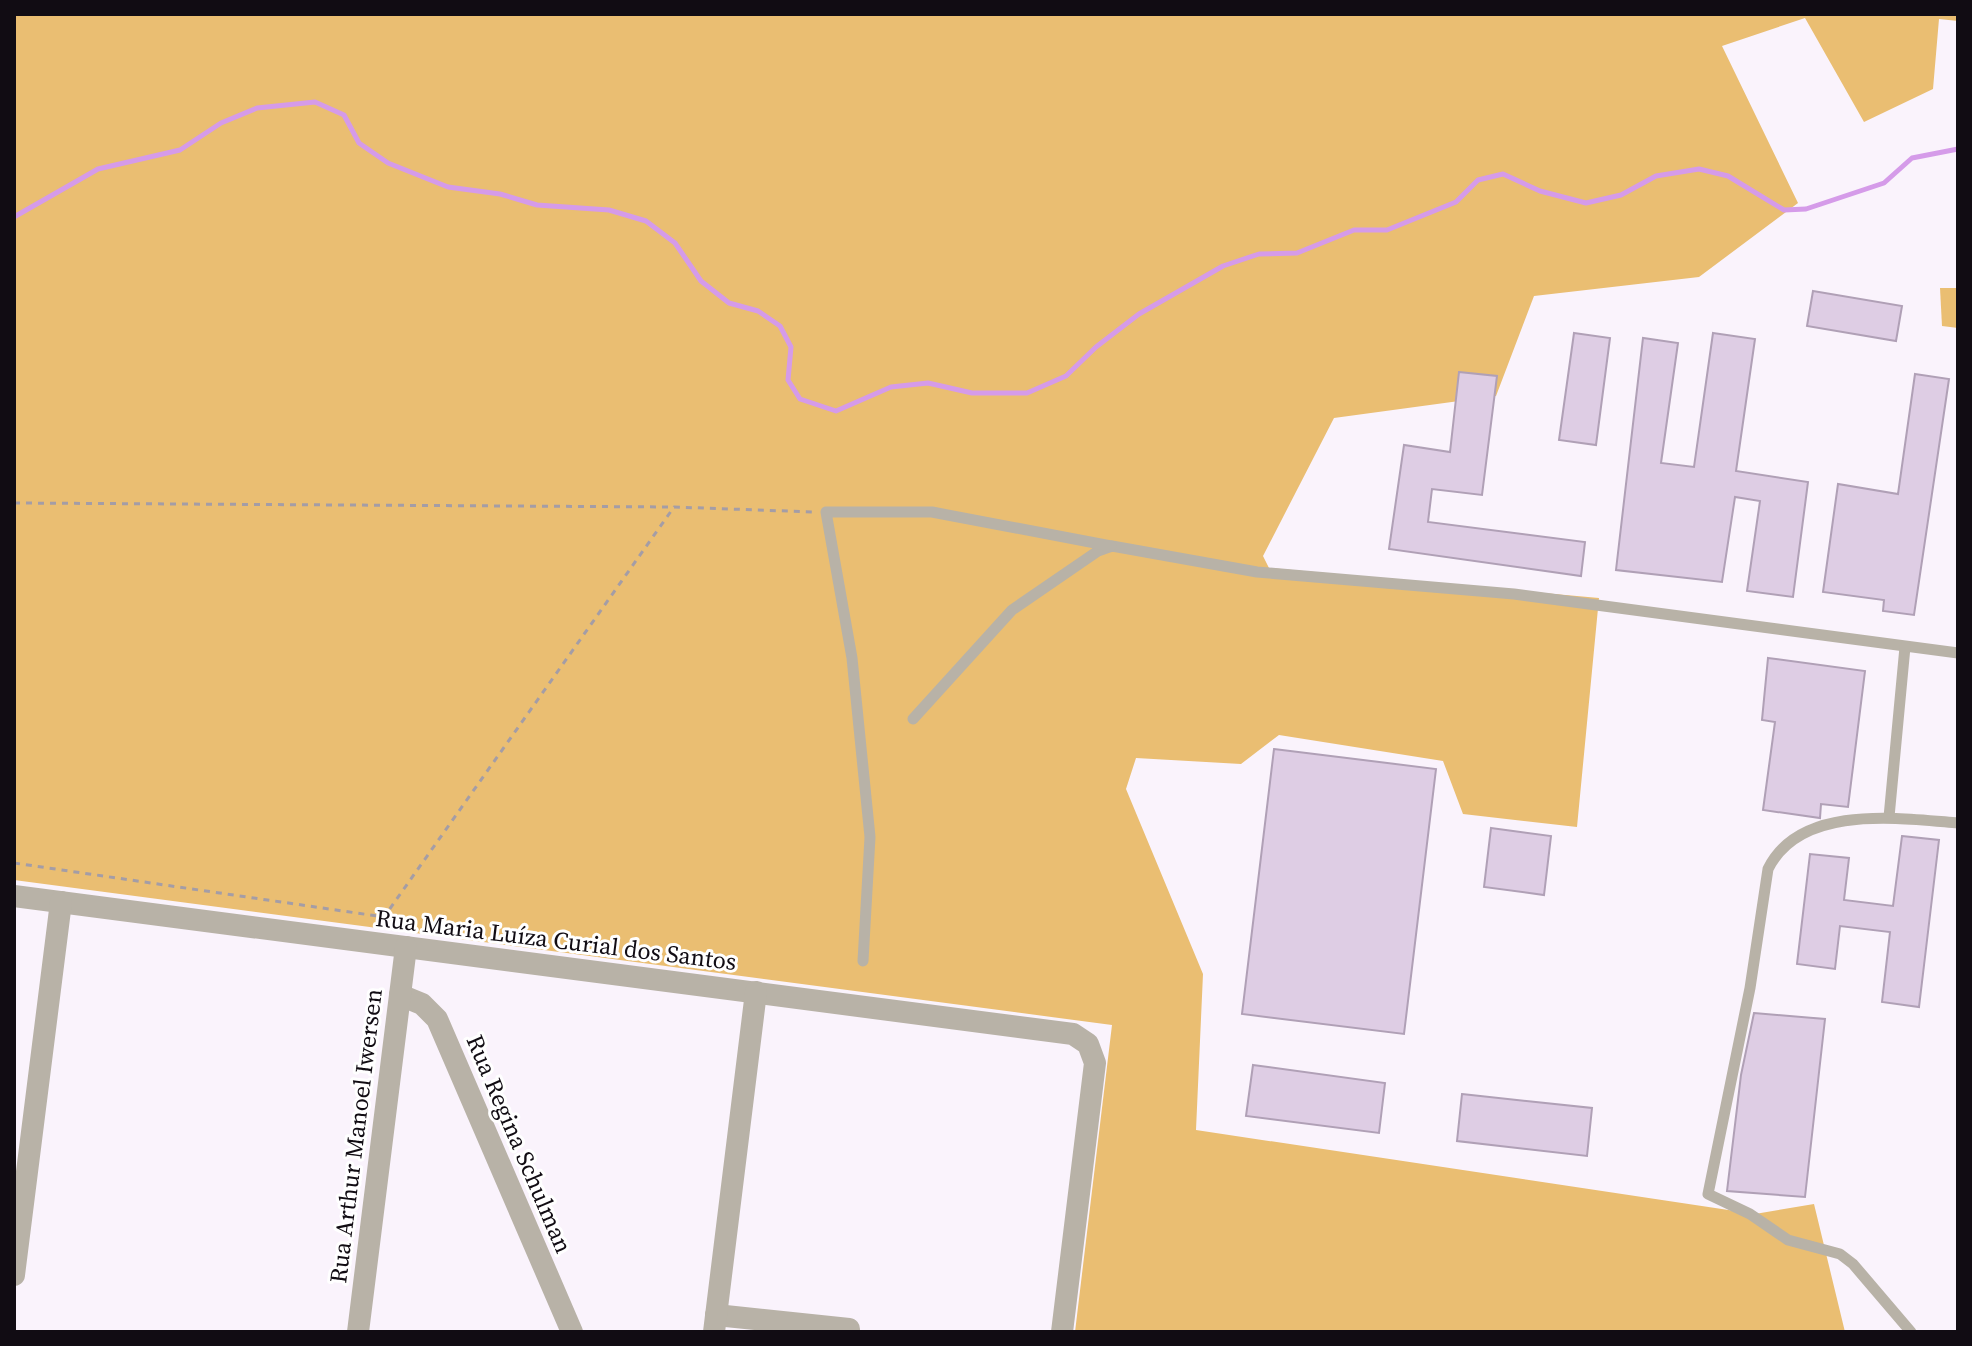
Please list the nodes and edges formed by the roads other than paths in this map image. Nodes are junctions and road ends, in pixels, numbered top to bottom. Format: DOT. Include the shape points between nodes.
graph roads {
  1 [pos="1112,546"];
  2 [pos="1905,647"];
  3 [pos="1958,653"];
  4 [pos="913,719"];
  5 [pos="1889,817"];
  6 [pos="1958,823"];
  7 [pos="14,896"];
  8 [pos="61,902"];
  9 [pos="406,947"];
  10 [pos="863,961"];
  11 [pos="756,992"];
  12 [pos="400,995"];
  13 [pos="14,1275"];
  14 [pos="715,1324"];
  15 [pos="849,1329"];
  16 [pos="358,1332"];
  17 [pos="572,1332"];
  18 [pos="1062,1332"];
  19 [pos="1911,1332"];
  1 -- 2 [label="lane" via="1257,572 1514,594"];
  1 -- 4 [label="lane" via="1012,610"];
  1 -- 10 [label="lane" via="944,514 826,512 852,658 870,837"];
  2 -- 3 [label="lane"];
  2 -- 5 [label="lane"];
  5 -- 6 [label="lane"];
  5 -- 19 [label="lane" via="1797,836 1780,849 1768,869 1708,1194 1788,1240 1840,1254"];
  7 -- 8 [label="street, Rua Maria Luíza Curial dos Santos"];
  8 -- 9 [label="street, Rua Maria Luíza Curial dos Santos"];
  8 -- 13 [label="street"];
  9 -- 11 [label="street, Rua Maria Luíza Curial dos Santos"];
  9 -- 12 [label="street, Rua Arthur Manoel Iwersen"];
  11 -- 14 [label="street"];
  11 -- 18 [label="street, Rua Maria Luíza Curial dos Santos" via="1066,1033 1088,1044 1095,1063"];
  12 -- 16 [label="street, Rua Arthur Manoel Iwersen"];
  12 -- 17 [label="street, Rua Regina Schulman" via="422,1004 437,1019"];
  14 -- 15 [label="street"];
}
